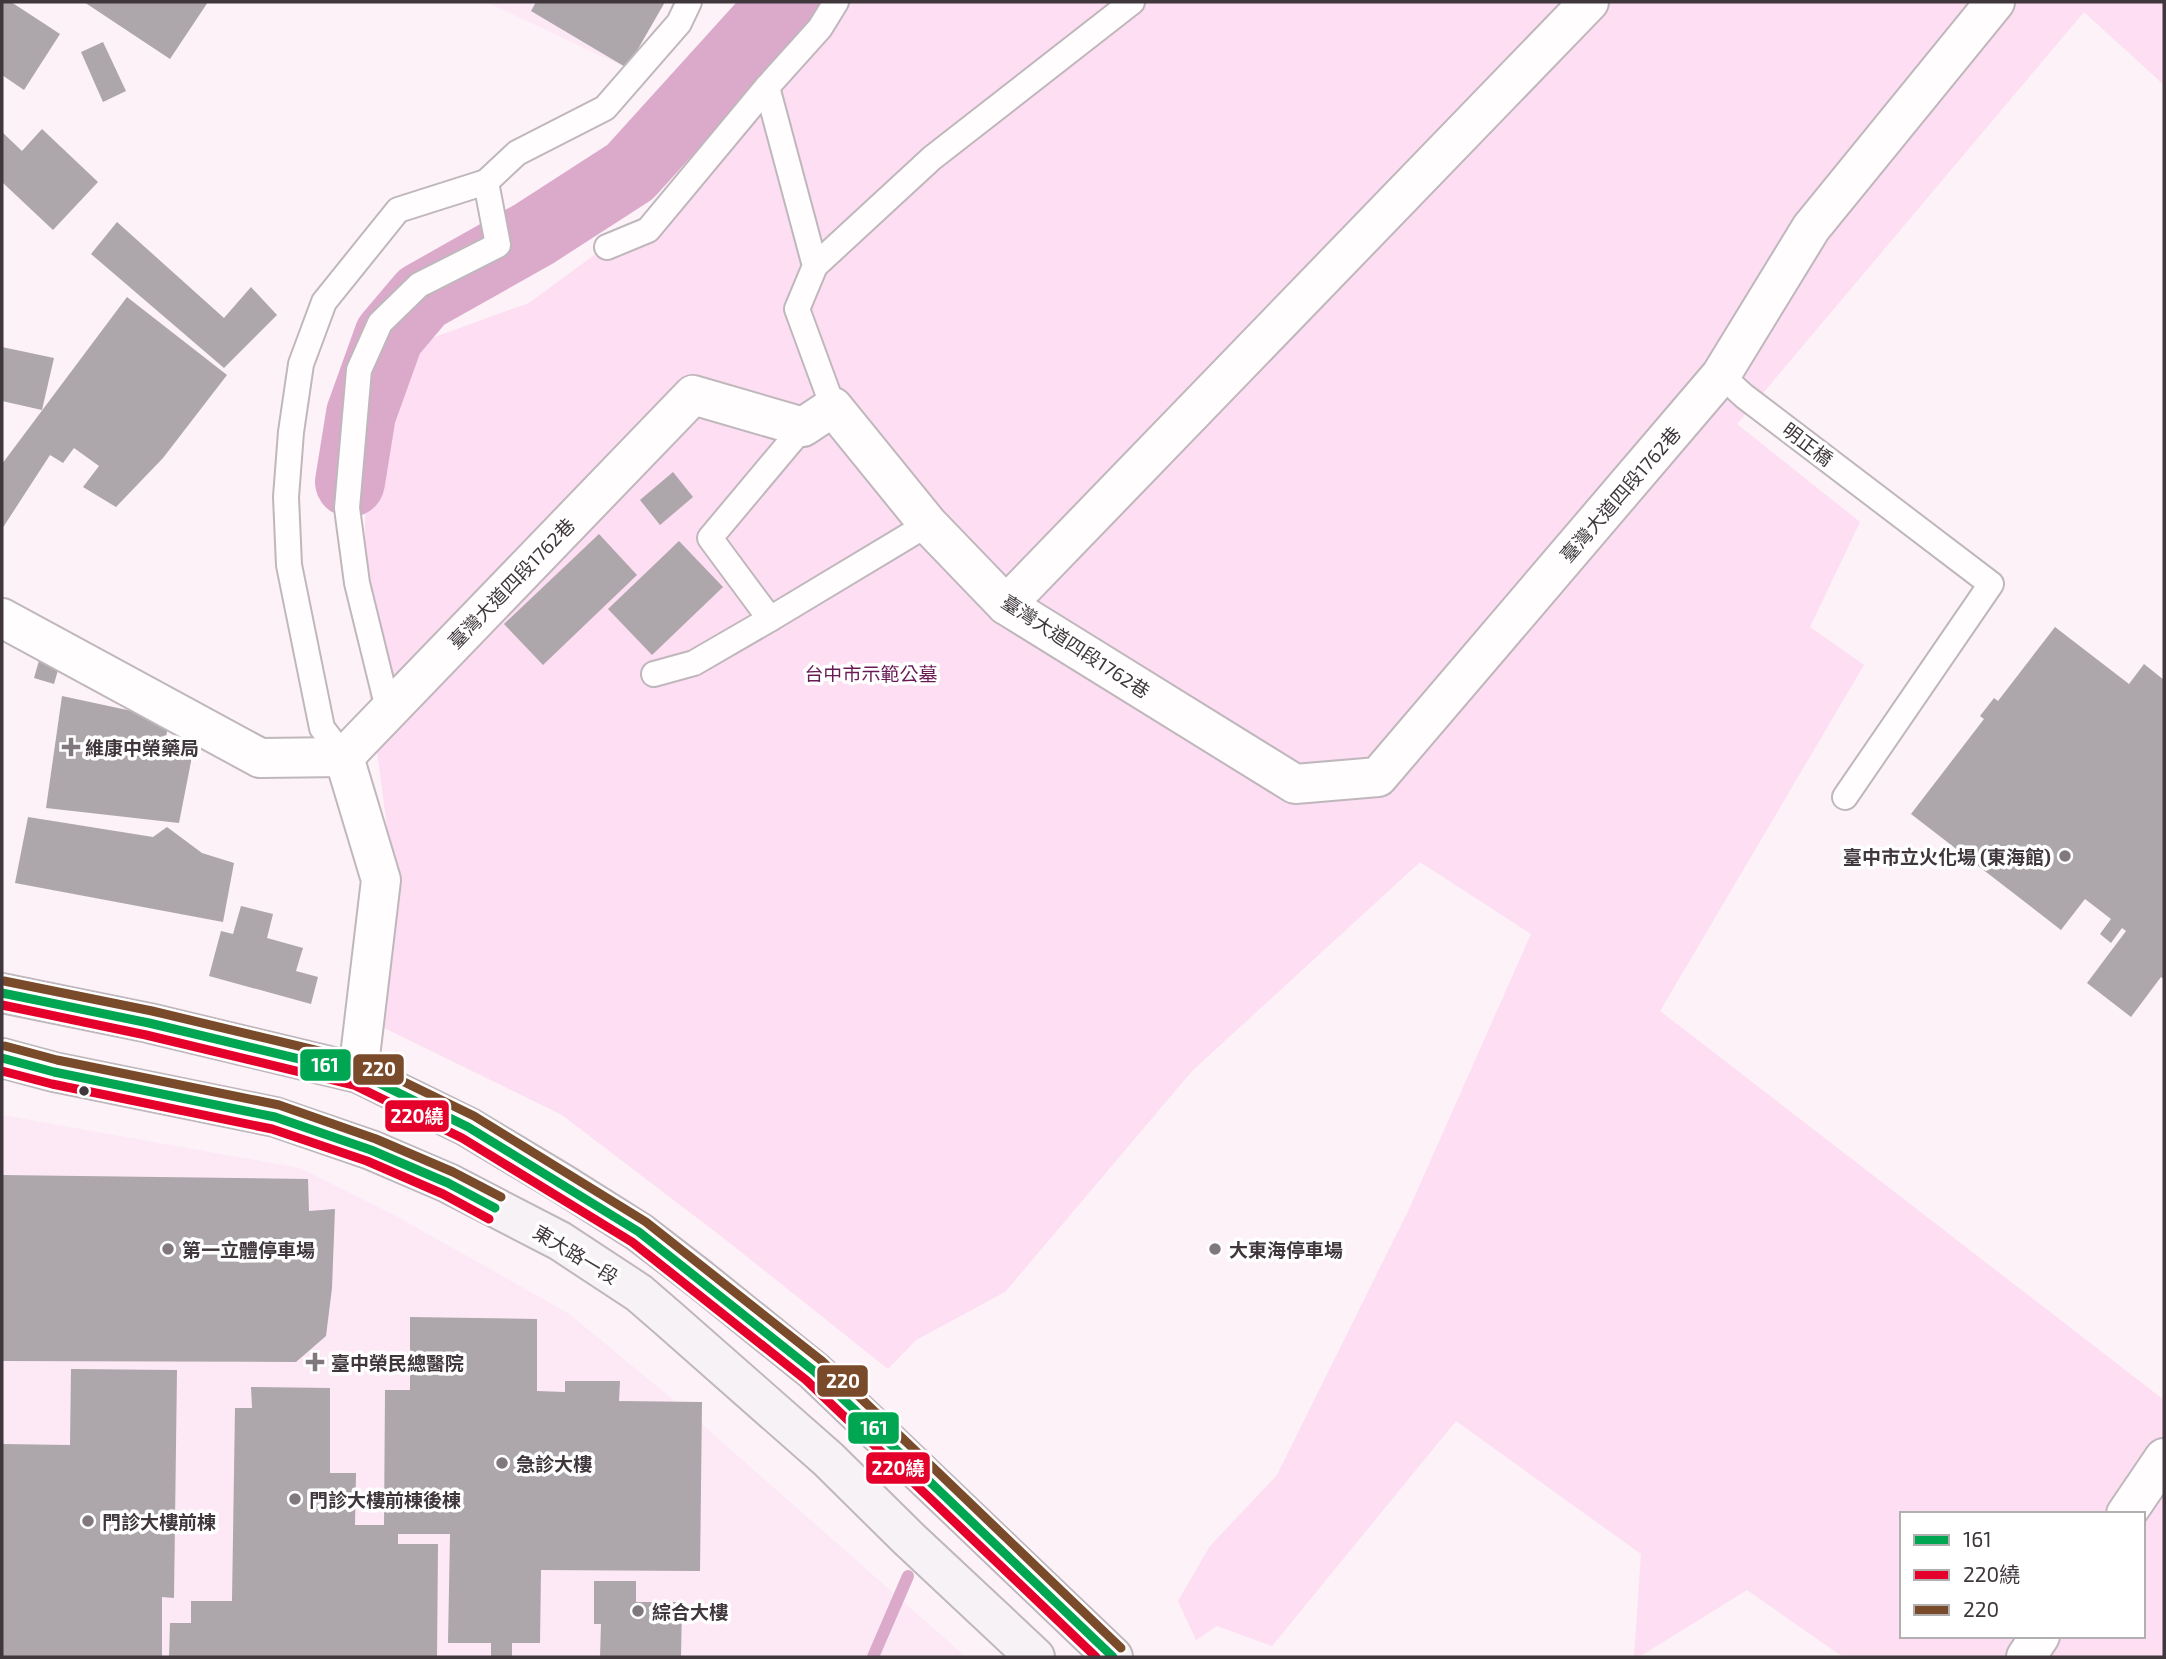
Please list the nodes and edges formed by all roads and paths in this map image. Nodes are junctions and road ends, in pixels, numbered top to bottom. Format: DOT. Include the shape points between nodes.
graph roads {
  1 [pos="689,2"];
  2 [pos="836,2"];
  3 [pos="1132,2"];
  4 [pos="1589,2"];
  5 [pos="1995,2"];
  6 [pos="766,87"];
  7 [pos="486,182"];
  8 [pos="607,247"];
  9 [pos="815,266"];
  10 [pos="1733,386"];
  11 [pos="818,417"];
  12 [pos="928,524"];
  13 [pos="1006,605"];
  14 [pos="2,618"];
  15 [pos="770,620"];
  16 [pos="654,674"];
  17 [pos="388,709"];
  18 [pos="344,757"];
  19 [pos="1845,797"];
  20 [pos="2,993"];
  21 [pos="2,1058"];
  22 [pos="358,1073"];
  23 [pos="2164,1458"];
  24 [pos="2127,1512"];
  25 [pos="2039,1638"];
  26 [pos="1035,1657"];
  27 [pos="1113,1657"];
  28 [pos="2026,1657"];
  1 -- 7 [label="lane" via="679,23 605,108 517,153"];
  2 -- 6 [label="lane" via="820,28"];
  3 -- 9 [label="lane" via="932,158"];
  4 -- 13 [label="street"];
  5 -- 10 [label="street, 臺灣大道四段1762巷" via="1811,228"];
  6 -- 8 [label="lane" via="648,230"];
  6 -- 9 [label="lane"];
  7 -- 17 [label="lane" via="498,245 419,285 380,323 359,370 347,508 356,583"];
  7 -- 18 [label="lane" via="398,210 324,302 301,364 286,497 289,565 322,728"];
  9 -- 11 [label="lane" via="797,309"];
  10 -- 13 [label="street, 臺灣大道四段1762巷" via="1378,777 1295,784"];
  10 -- 19 [label="lane, 明正橋" via="1990,584"];
  11 -- 12 [label="street, 臺灣大道四段1762巷"];
  11 -- 15 [label="lane" via="710,538"];
  11 -- 17 [label="street, 臺灣大道四段1762巷" via="693,395"];
  12 -- 13 [label="street, 臺灣大道四段1762巷"];
  12 -- 15 [label="lane"];
  14 -- 18 [label="street" via="260,758"];
  15 -- 16 [label="lane" via="694,663"];
  17 -- 18 [label="street, 臺灣大道四段1762巷"];
  18 -- 22 [label="street" via="381,880"];
  20 -- 22 [label="street"];
  21 -- 26 [label="street, 東大路一段" via="275,1117 448,1183 560,1241 639,1293 669,1319 828,1459"];
  22 -- 27 [label="street" via="468,1127 563,1184 701,1279 814,1371"];
  23 -- 24 [label="street"];
  25 -- 28 [label="street"];
}
